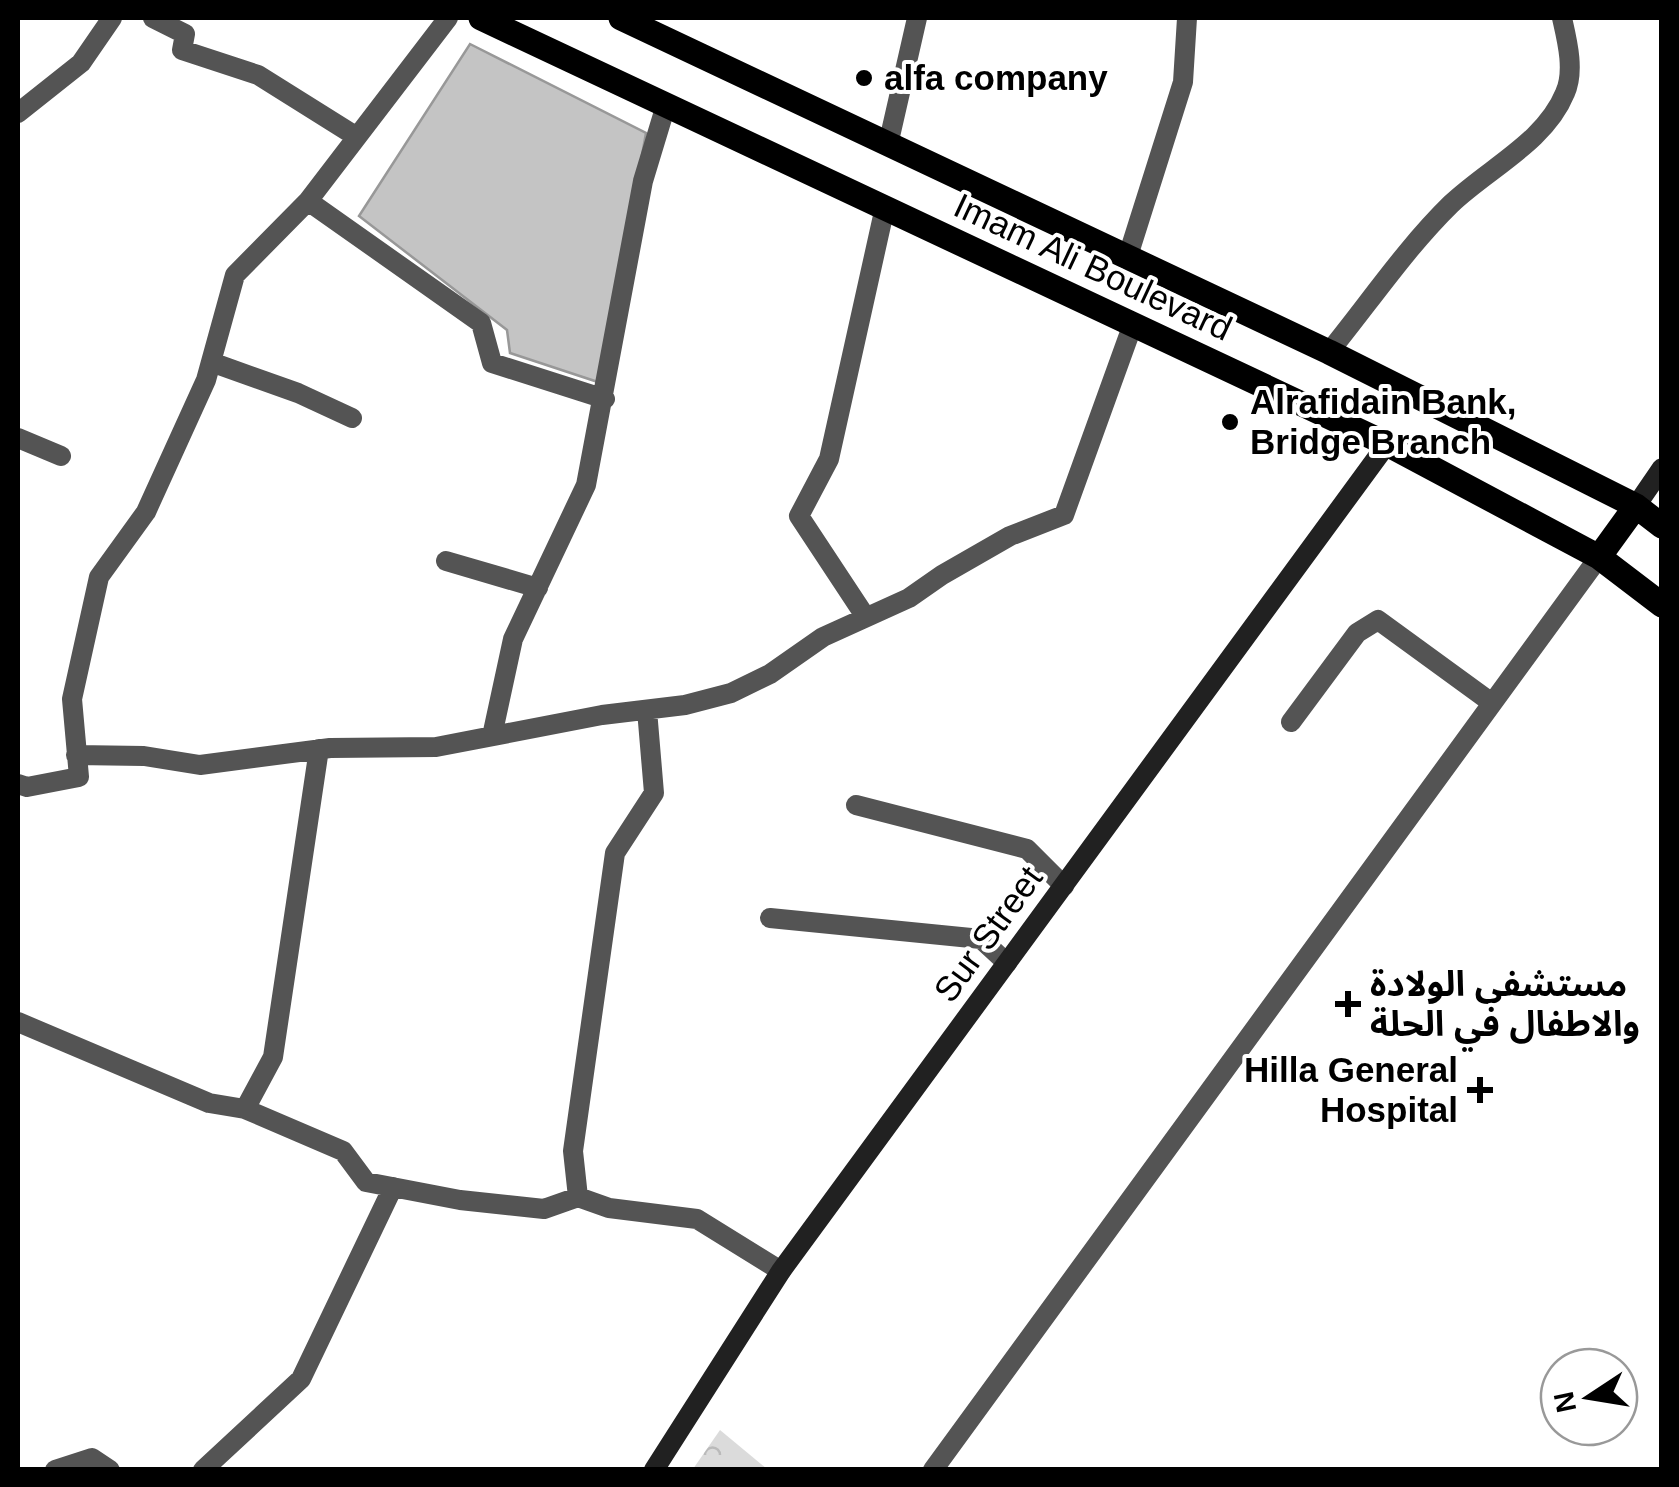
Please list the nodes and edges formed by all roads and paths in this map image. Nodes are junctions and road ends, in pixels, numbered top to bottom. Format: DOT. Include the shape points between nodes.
graph roads {
  1 [pos="112,18"];
  2 [pos="153,18"];
  3 [pos="448,18"];
  4 [pos="481,18"];
  5 [pos="623,18"];
  6 [pos="917,18"];
  7 [pos="1187,18"];
  8 [pos="1562,18"];
  9 [pos="666,105"];
  10 [pos="18,113"];
  11 [pos="357,137"];
  12 [pos="888,145"];
  13 [pos="308,201"];
  14 [pos="885,208"];
  15 [pos="1128,256"];
  16 [pos="1133,324"];
  17 [pos="1329,352"];
  18 [pos="211,362"];
  19 [pos="604,399"];
  20 [pos="352,418"];
  21 [pos="18,438"];
  22 [pos="1387,444"];
  23 [pos="61,456"];
  24 [pos="1662,468"];
  25 [pos="1636,506"];
  26 [pos="1662,526"];
  27 [pos="1599,557"];
  28 [pos="446,560"];
  29 [pos="538,588"];
  30 [pos="1662,605"];
  31 [pos="865,616"];
  32 [pos="1492,703"];
  33 [pos="648,710"];
  34 [pos="1291,722"];
  35 [pos="492,736"];
  36 [pos="318,750"];
  37 [pos="76,755"];
  38 [pos="18,784"];
  39 [pos="856,805"];
  40 [pos="1064,886"];
  41 [pos="770,918"];
  42 [pos="1007,963"];
  43 [pos="18,1022"];
  44 [pos="245,1110"];
  45 [pos="393,1187"];
  46 [pos="578,1197"];
  47 [pos="781,1271"];
  48 [pos="55,1470"];
  49 [pos="110,1470"];
  50 [pos="203,1470"];
  51 [pos="654,1470"];
  52 [pos="934,1470"];
  1 -- 10 [label="street" via="81,63"];
  2 -- 11 [label="street" via="185,34 182,50 258,75"];
  3 -- 11 [label="street"];
  4 -- 9 [label="main road, Imam Ali Boulevard"];
  5 -- 12 [label="main road, Imam Ali Boulevard"];
  6 -- 12 [label="street"];
  7 -- 15 [label="street" via="1182,82"];
  8 -- 17 [label="street" via="1568,88 1557,110 1452,204"];
  9 -- 14 [label="main road, Imam Ali Boulevard"];
  9 -- 19 [label="street" via="643,181"];
  11 -- 13 [label="street"];
  12 -- 15 [label="main road, Imam Ali Boulevard"];
  13 -- 18 [label="street" via="235,275"];
  13 -- 19 [label="street" via="481,323 492,363"];
  14 -- 16 [label="main road, Imam Ali Boulevard"];
  14 -- 31 [label="street" via="829,459 799,516"];
  15 -- 17 [label="main road, Imam Ali Boulevard"];
  16 -- 22 [label="main road, Imam Ali Boulevard"];
  16 -- 31 [label="street" via="1064,516 1010,536 909,598"];
  17 -- 25 [label="main road, Imam Ali Boulevard"];
  18 -- 20 [label="street"];
  18 -- 37 [label="street" via="146,512 99,577 72,700"];
  19 -- 29 [label="street" via="586,485"];
  21 -- 23 [label="street"];
  22 -- 27 [label="main road, Imam Ali Boulevard"];
  22 -- 40 [label="street, Sur Street"];
  24 -- 25 [label="street"];
  25 -- 26 [label="main road, Imam Ali Boulevard"];
  25 -- 27 [label="main road"];
  27 -- 30 [label="main road, Imam Ali Boulevard"];
  27 -- 32 [label="street"];
  28 -- 29 [label="street"];
  29 -- 35 [label="street" via="514,640"];
  31 -- 33 [label="street" via="731,693"];
  32 -- 34 [label="street" via="1378,620 1357,632"];
  32 -- 52 [label="street"];
  33 -- 35 [label="street"];
  33 -- 46 [label="street" via="654,793 615,853 573,1151"];
  35 -- 36 [label="street" via="436,747"];
  36 -- 37 [label="street" via="200,765"];
  36 -- 44 [label="street" via="273,1057"];
  37 -- 38 [label="street" via="79,777"];
  39 -- 40 [label="street" via="1027,849"];
  40 -- 42 [label="street, Sur Street"];
  41 -- 42 [label="street" via="981,939"];
  42 -- 47 [label="street, Sur Street"];
  43 -- 44 [label="street" via="209,1103"];
  44 -- 45 [label="street" via="342,1151 366,1182"];
  45 -- 46 [label="street" via="544,1209"];
  45 -- 50 [label="street" via="300,1378"];
  46 -- 47 [label="street" via="609,1208 697,1219"];
  47 -- 51 [label="street, Sur Street"];
  48 -- 49 [label="street" via="92,1458"];
}
